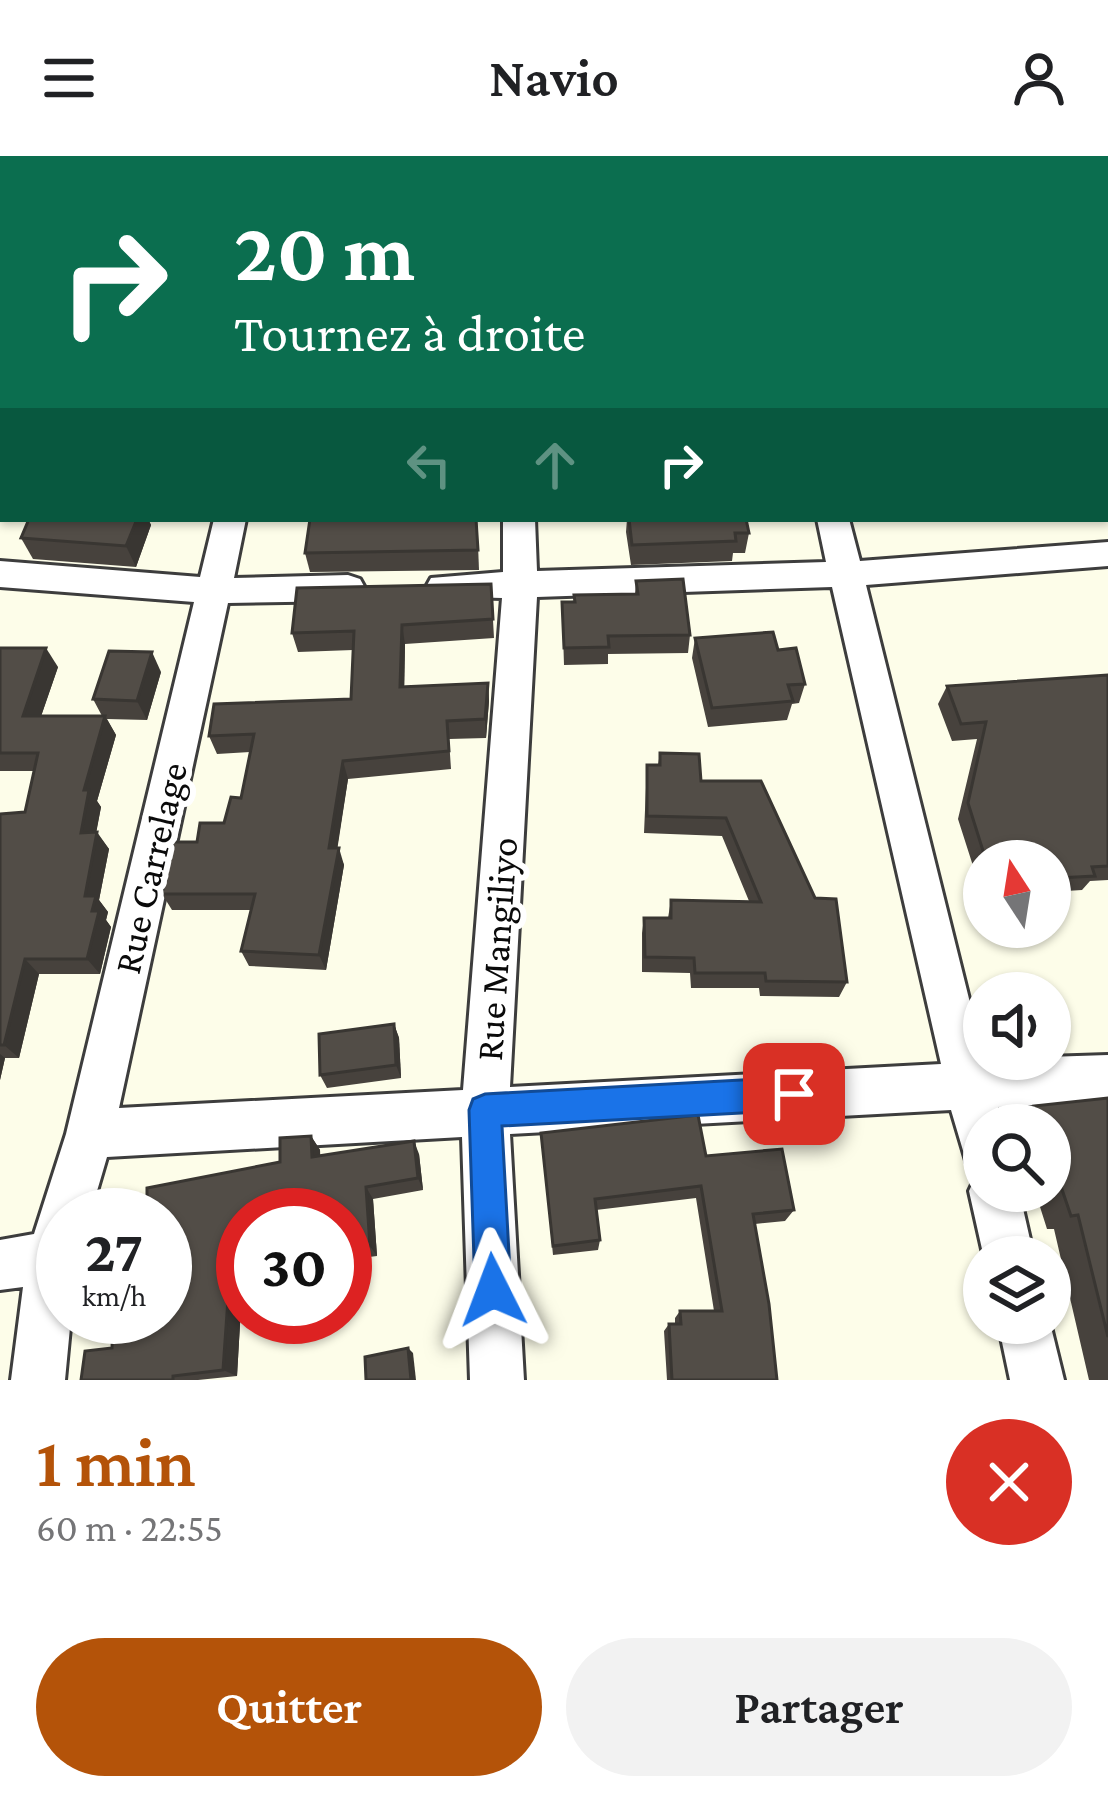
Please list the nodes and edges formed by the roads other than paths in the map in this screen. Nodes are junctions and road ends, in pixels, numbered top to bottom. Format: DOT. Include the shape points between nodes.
graph roads {
  1 [pos="229,522"];
  2 [pos="519,522"];
  3 [pos="834,522"];
  4 [pos="1108,554"];
  5 [pos="0,574"];
  6 [pos="848,574"];
  7 [pos="520,586"];
  8 [pos="212,590"];
  9 [pos="1108,1078"];
  10 [pos="970,1084"];
  11 [pos="974,1104"];
  12 [pos="485,1110"];
  13 [pos="90,1134"];
  14 [pos="73,1188"];
  15 [pos="36,1245"];
  16 [pos="0,1265"];
  17 [pos="43,1344"];
  18 [pos="1029,1344"];
  19 [pos="38,1380"];
  20 [pos="497,1380"];
  21 [pos="1037,1380"];
  1 -- 8 [label="street, Rue Carrelage"];
  2 -- 7 [label="street, Rue Mangiliyo"];
  3 -- 6 [label="street"];
  4 -- 6 [label="street"];
  5 -- 8 [label="street"];
  6 -- 7 [label="street"];
  6 -- 10 [label="street"];
  7 -- 8 [label="street"];
  7 -- 12 [label="street, Rue Mangiliyo"];
  8 -- 13 [label="street, Rue Carrelage"];
  9 -- 10 [label="street"];
  10 -- 11 [label="street"];
  10 -- 12 [label="street"];
  12 -- 13 [label="street"];
  12 -- 20 [label="street, Rue Mangiliyo"];
  13 -- 14 [label="street, Rue Carrelage"];
  15 -- 16 [label="street"];
  17 -- 19 [label="street, Rue Carrelage"];
  18 -- 21 [label="street"];
}
